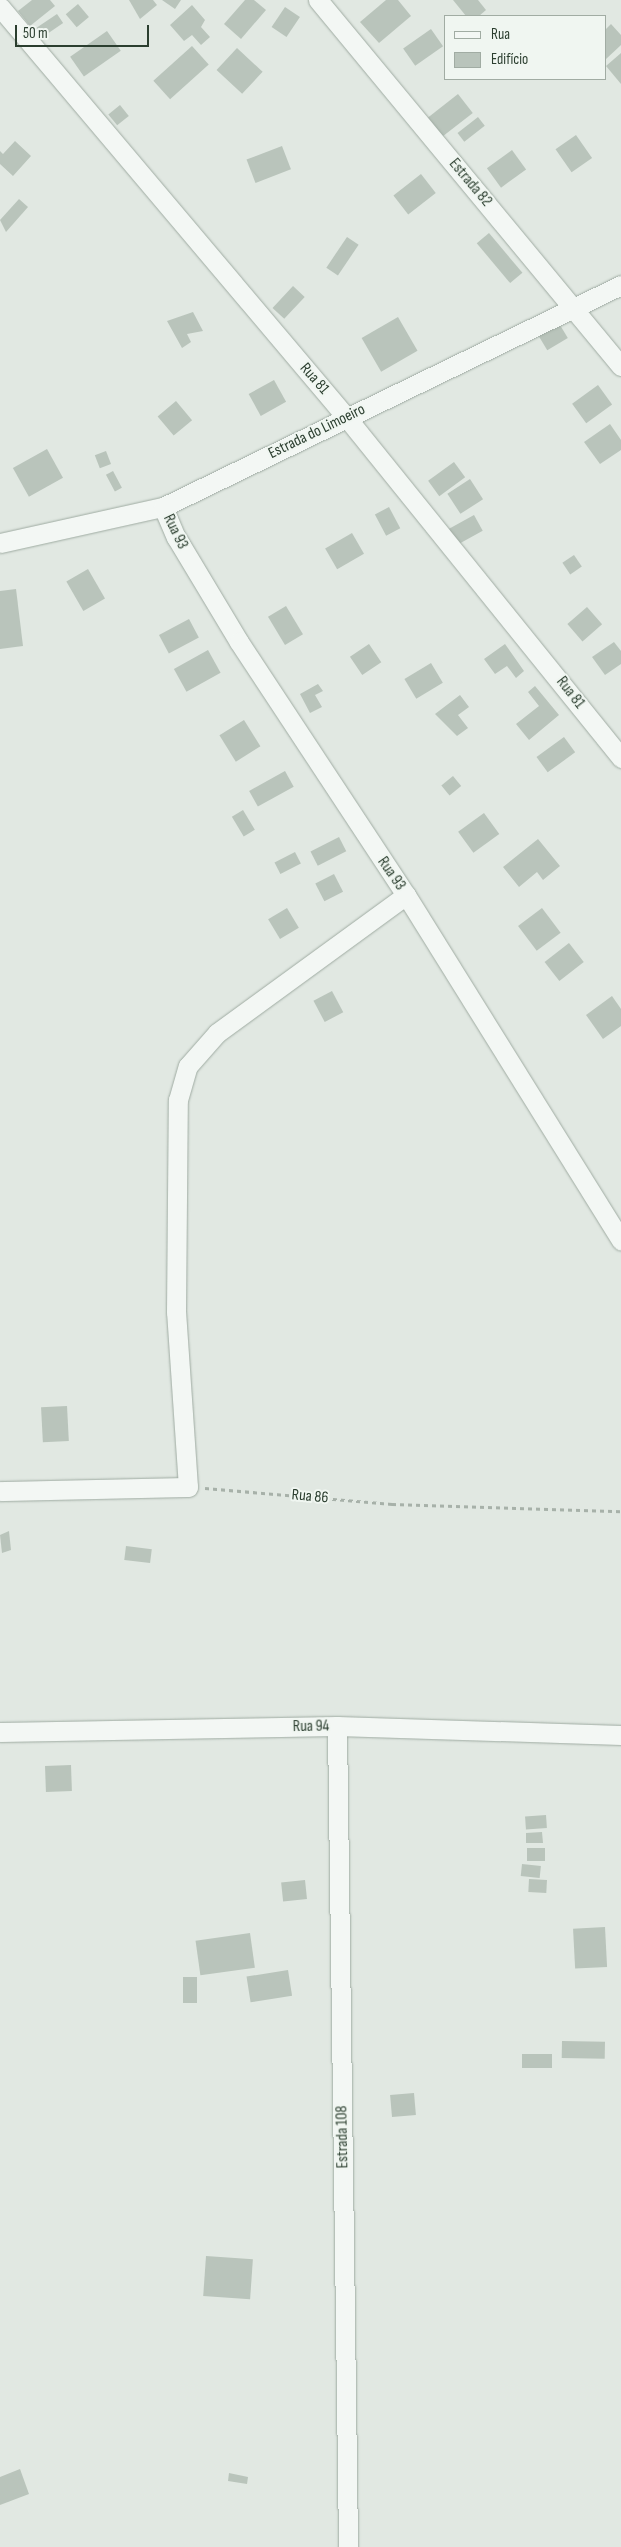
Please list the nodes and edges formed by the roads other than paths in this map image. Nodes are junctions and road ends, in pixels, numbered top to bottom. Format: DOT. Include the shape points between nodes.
graph roads {
  1 [pos="318,0"];
  2 [pos="0,7"];
  3 [pos="621,285"];
  4 [pos="574,308"];
  5 [pos="621,366"];
  6 [pos="347,418"];
  7 [pos="163,507"];
  8 [pos="0,543"];
  9 [pos="621,758"];
  10 [pos="406,895"];
  11 [pos="621,1240"];
  12 [pos="0,1491"];
  13 [pos="337,1726"];
  14 [pos="0,1732"];
  15 [pos="621,1735"];
  16 [pos="348,2547"];
  1 -- 4 [label="street, Estrada 82"];
  2 -- 6 [label="street, Rua 81"];
  3 -- 4 [label="street, Estrada do Limoeiro"];
  4 -- 5 [label="street, Estrada 82"];
  4 -- 6 [label="street, Estrada do Limoeiro"];
  6 -- 7 [label="street, Estrada do Limoeiro"];
  6 -- 9 [label="street, Rua 81"];
  7 -- 8 [label="street, Estrada do Limoeiro"];
  7 -- 10 [label="street, Rua 93" via="176,537 239,642"];
  10 -- 11 [label="street, Rua 93"];
  10 -- 12 [label="street" via="217,1032 188,1066 178,1100 176,1312 188,1487"];
  13 -- 14 [label="street, Rua 94"];
  13 -- 15 [label="street, Rua 94"];
  13 -- 16 [label="street, Estrada 108"];
}
